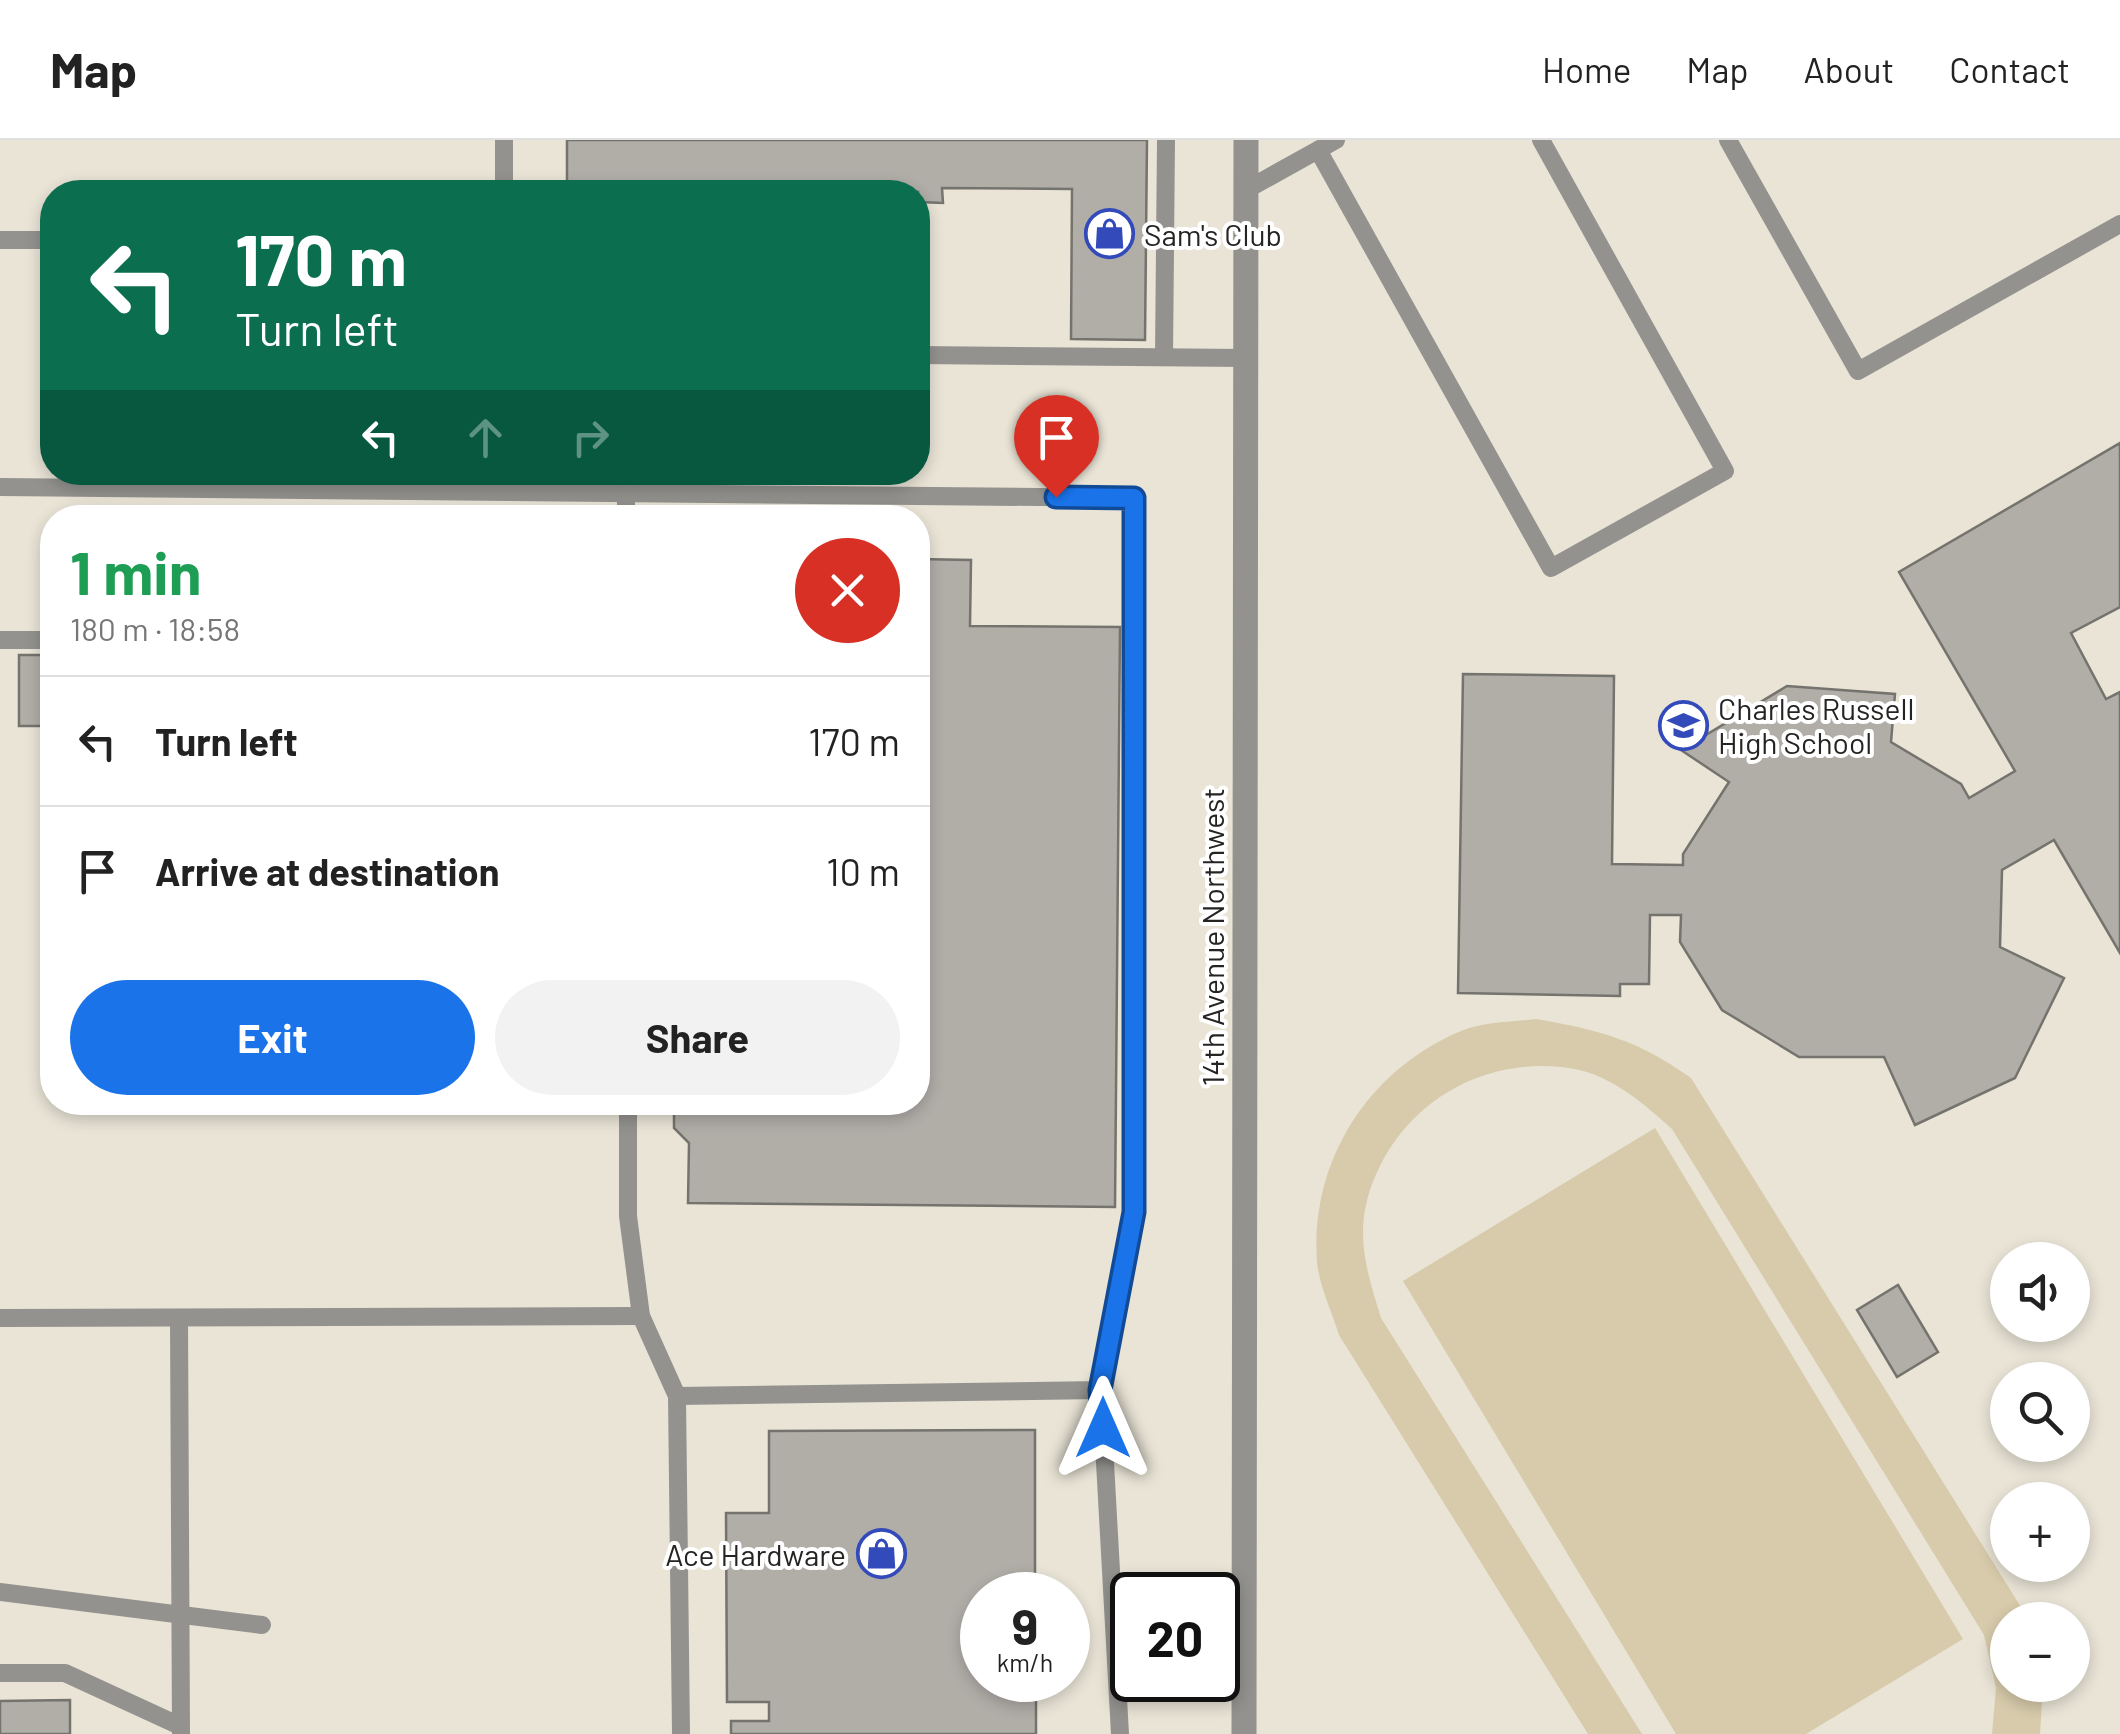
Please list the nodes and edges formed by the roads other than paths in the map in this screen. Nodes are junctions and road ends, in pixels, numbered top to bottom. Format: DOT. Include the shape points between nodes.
graph roads {
  1 [pos="504,140"];
  2 [pos="1166,140"];
  3 [pos="1246,140"];
  4 [pos="1336,140"];
  5 [pos="1541,140"];
  6 [pos="1728,140"];
  7 [pos="1318,150"];
  8 [pos="504,180"];
  9 [pos="1246,190"];
  10 [pos="2120,224"];
  11 [pos="0,240"];
  12 [pos="40,240"];
  13 [pos="930,355"];
  14 [pos="1164,358"];
  15 [pos="1244,358"];
  16 [pos="251,485"];
  17 [pos="536,485"];
  18 [pos="0,488"];
  19 [pos="626,493"];
  20 [pos="626,505"];
  21 [pos="0,640"];
  22 [pos="40,640"];
  23 [pos="628,1115"];
  24 [pos="641,1316"];
  25 [pos="0,1318"];
  26 [pos="178,1318"];
  27 [pos="1100,1390"];
  28 [pos="677,1396"];
  29 [pos="0,1592"];
  30 [pos="179,1618"];
  31 [pos="262,1625"];
  32 [pos="0,1673"];
  33 [pos="180,1730"];
  34 [pos="682,1734"];
  35 [pos="1120,1734"];
  36 [pos="1244,1734"];
  1 -- 8 [label="lane"];
  2 -- 14 [label="lane"];
  3 -- 9 [label="street, 14th Avenue Northwest"];
  4 -- 7 [label="lane"];
  5 -- 7 [label="lane" via="1725,471 1551,568"];
  6 -- 10 [label="lane" via="1858,371"];
  7 -- 9 [label="lane"];
  9 -- 15 [label="street, 14th Avenue Northwest"];
  11 -- 12 [label="lane"];
  13 -- 14 [label="lane"];
  14 -- 15 [label="lane"];
  15 -- 36 [label="street, 14th Avenue Northwest"];
  16 -- 18 [label="lane"];
  17 -- 19 [label="lane"];
  19 -- 20 [label="lane"];
  19 -- 27 [label="lane" via="1134,498 1134,1212"];
  21 -- 22 [label="lane"];
  23 -- 24 [label="lane" via="628,1216"];
  24 -- 26 [label="lane"];
  24 -- 28 [label="lane"];
  25 -- 26 [label="lane"];
  26 -- 30 [label="lane"];
  27 -- 28 [label="lane"];
  27 -- 35 [label="lane"];
  28 -- 34 [label="lane"];
  29 -- 30 [label="lane"];
  30 -- 31 [label="lane"];
  30 -- 33 [label="lane"];
  32 -- 33 [label="lane" via="64,1673"];
}
